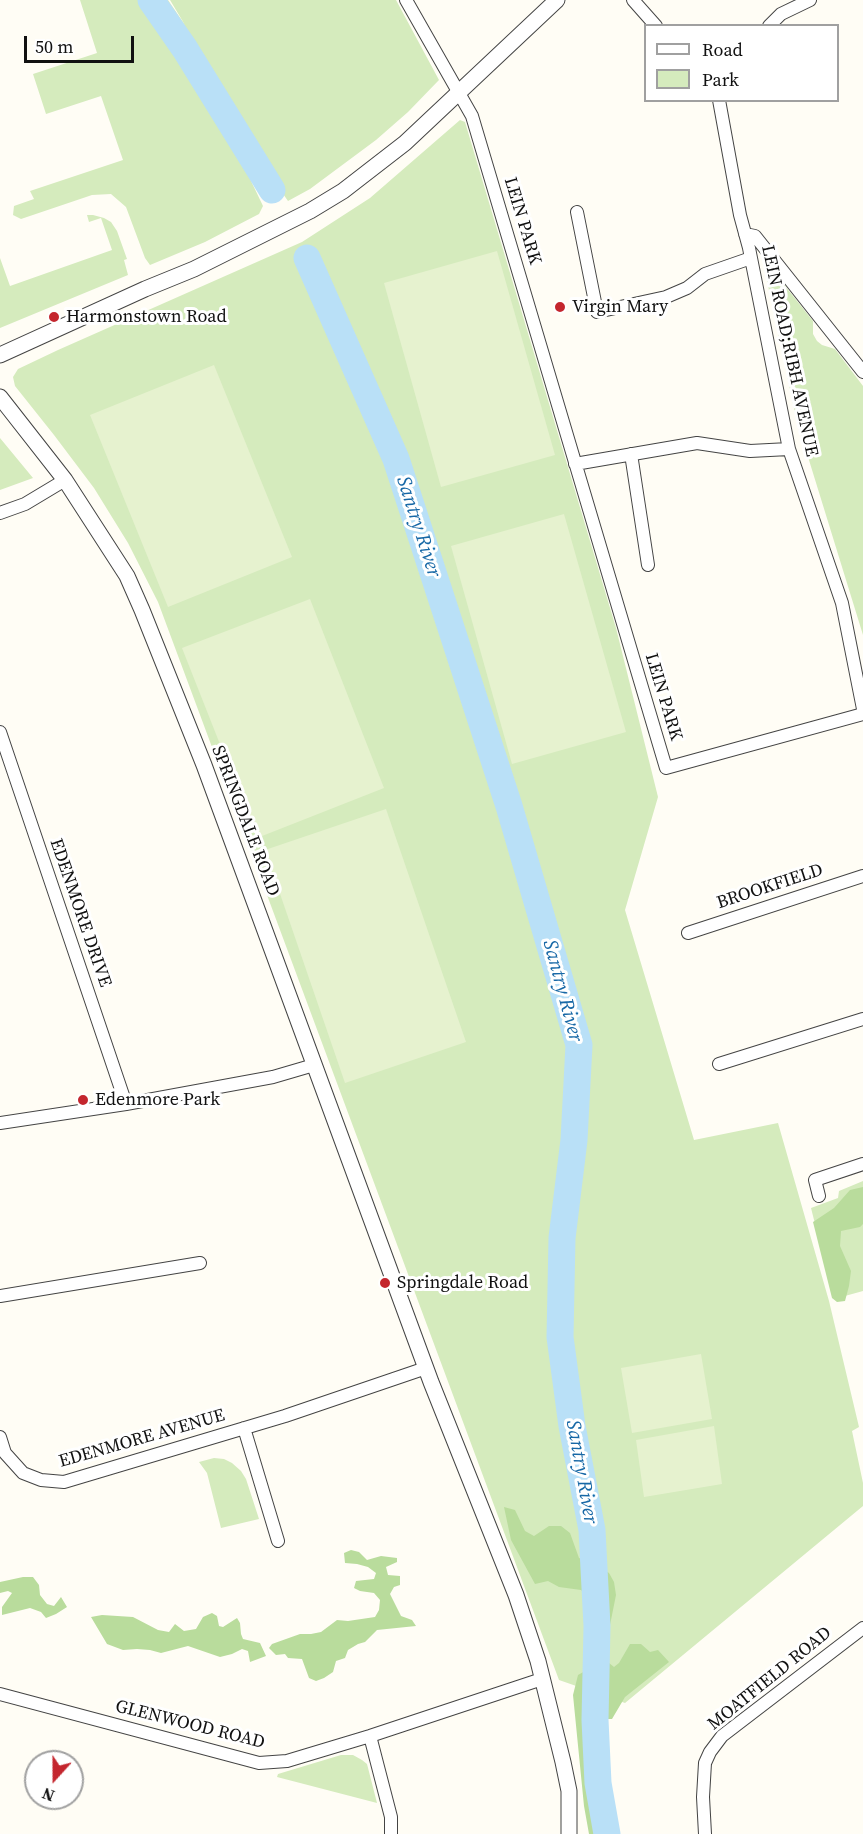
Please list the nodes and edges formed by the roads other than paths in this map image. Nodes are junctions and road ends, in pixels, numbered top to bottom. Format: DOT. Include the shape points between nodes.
graph roads {
  1 [pos="406,0"];
  2 [pos="557,0"];
  3 [pos="633,0"];
  4 [pos="810,0"];
  5 [pos="654,24"];
  6 [pos="771,24"];
  7 [pos="459,93"];
  8 [pos="719,102"];
  9 [pos="577,212"];
  10 [pos="745,234"];
  11 [pos="751,258"];
  12 [pos="0,355"];
  13 [pos="863,372"];
  14 [pos="0,397"];
  15 [pos="789,449"];
  16 [pos="631,454"];
  17 [pos="575,464"];
  18 [pos="66,480"];
  19 [pos="0,513"];
  20 [pos="648,565"];
  21 [pos="863,709"];
  22 [pos="863,714"];
  23 [pos="0,732"];
  24 [pos="863,876"];
  25 [pos="688,933"];
  26 [pos="863,1019"];
  27 [pos="719,1064"];
  28 [pos="314,1065"];
  29 [pos="126,1104"];
  30 [pos="0,1124"];
  31 [pos="863,1164"];
  32 [pos="819,1196"];
  33 [pos="200,1263"];
  34 [pos="0,1296"];
  35 [pos="426,1368"];
  36 [pos="244,1428"];
  37 [pos="0,1437"];
  38 [pos="278,1541"];
  39 [pos="863,1628"];
  40 [pos="542,1679"];
  41 [pos="0,1694"];
  42 [pos="370,1736"];
  43 [pos="391,1834"];
  44 [pos="569,1834"];
  45 [pos="705,1834"];
  1 -- 7 [label="street, LEIN PARK"];
  2 -- 7 [label="street"];
  3 -- 5 [label="street"];
  4 -- 6 [label="street" via="781,14"];
  7 -- 12 [label="street" via="389,156 310,212 194,269"];
  7 -- 17 [label="street, LEIN PARK" via="472,116"];
  8 -- 10 [label="street, LEIN ROAD;RIBH AVENUE"];
  9 -- 11 [label="street" via="597,312 666,297 705,274"];
  10 -- 11 [label="street, LEIN ROAD;RIBH AVENUE"];
  10 -- 13 [label="street" via="755,236"];
  11 -- 15 [label="street, LEIN ROAD;RIBH AVENUE"];
  14 -- 18 [label="street, SPRINGDALE ROAD"];
  15 -- 16 [label="street" via="750,451 697,443"];
  15 -- 21 [label="street, LEIN ROAD;RIBH AVENUE" via="842,603"];
  16 -- 17 [label="street"];
  16 -- 20 [label="street"];
  17 -- 22 [label="street, LEIN PARK" via="666,768"];
  18 -- 19 [label="street" via="25,504"];
  18 -- 28 [label="street, SPRINGDALE ROAD" via="127,576 142,610 208,776"];
  23 -- 29 [label="street, EDENMORE DRIVE"];
  24 -- 25 [label="street, BROOKFIELD"];
  26 -- 27 [label="street"];
  28 -- 29 [label="street" via="273,1077"];
  28 -- 35 [label="street, SPRINGDALE ROAD"];
  29 -- 30 [label="street"];
  31 -- 32 [label="street" via="815,1180"];
  33 -- 34 [label="street"];
  35 -- 36 [label="street, EDENMORE AVENUE"];
  35 -- 40 [label="street, SPRINGDALE ROAD" via="516,1595"];
  36 -- 37 [label="street, EDENMORE AVENUE" via="64,1482 23,1473 5,1453"];
  36 -- 38 [label="street, EDENMORE AVENUE"];
  39 -- 45 [label="street, MOATFIELD ROAD" via="722,1736 705,1763"];
  40 -- 42 [label="street, GLENWOOD ROAD"];
  40 -- 44 [label="street, SPRINGDALE ROAD" via="569,1791"];
  41 -- 42 [label="street, GLENWOOD ROAD" via="259,1763 287,1761"];
  42 -- 43 [label="street" via="391,1816"];
}
